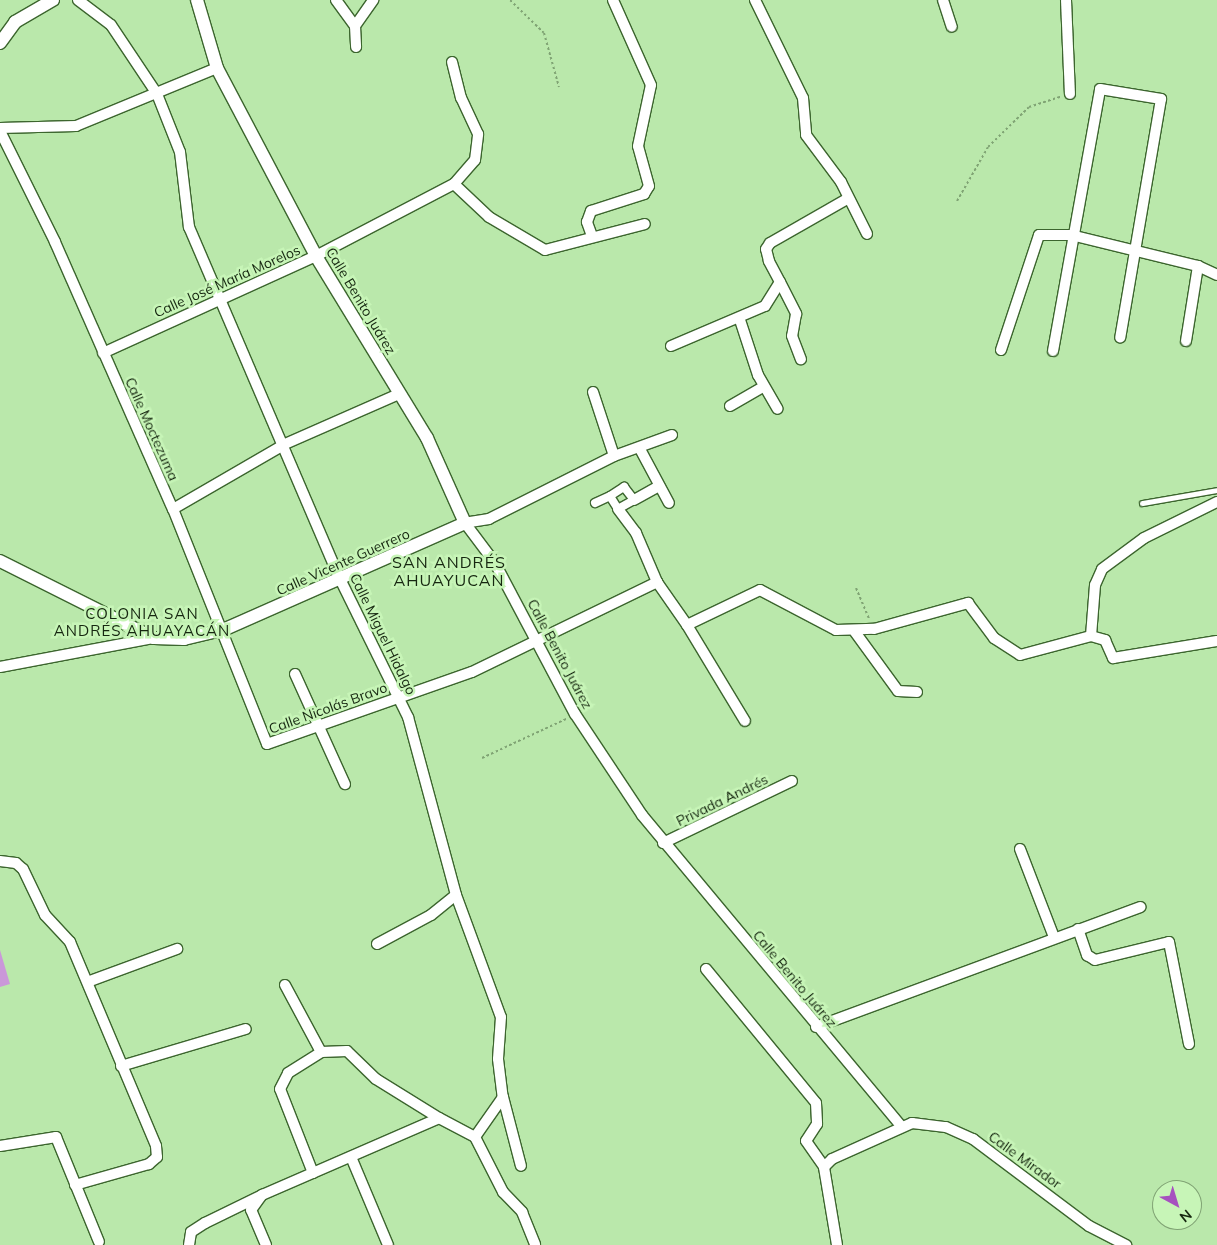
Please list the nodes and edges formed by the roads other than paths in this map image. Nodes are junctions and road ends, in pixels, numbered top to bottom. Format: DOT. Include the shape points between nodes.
graph roads {
  1 [pos="53,0"];
  2 [pos="78,0"];
  3 [pos="198,0"];
  4 [pos="336,0"];
  5 [pos="373,0"];
  6 [pos="613,0"];
  7 [pos="755,0"];
  8 [pos="943,0"];
  9 [pos="1066,0"];
  10 [pos="355,26"];
  11 [pos="952,27"];
  12 [pos="0,43"];
  13 [pos="356,48"];
  14 [pos="452,62"];
  15 [pos="217,68"];
  16 [pos="157,94"];
  17 [pos="1070,94"];
  18 [pos="0,129"];
  19 [pos="454,184"];
  20 [pos="847,199"];
  21 [pos="645,224"];
  22 [pos="867,234"];
  23 [pos="1072,235"];
  24 [pos="592,236"];
  25 [pos="1135,250"];
  26 [pos="316,256"];
  27 [pos="1198,266"];
  28 [pos="1217,275"];
  29 [pos="780,282"];
  30 [pos="221,298"];
  31 [pos="740,320"];
  32 [pos="1120,338"];
  33 [pos="1186,341"];
  34 [pos="671,346"];
  35 [pos="1001,350"];
  36 [pos="1053,351"];
  37 [pos="103,353"];
  38 [pos="801,359"];
  39 [pos="764,386"];
  40 [pos="593,392"];
  41 [pos="399,394"];
  42 [pos="730,406"];
  43 [pos="778,409"];
  44 [pos="672,435"];
  45 [pos="285,444"];
  46 [pos="640,449"];
  47 [pos="614,456"];
  48 [pos="659,486"];
  49 [pos="1217,490"];
  50 [pos="610,496"];
  51 [pos="634,500"];
  52 [pos="1217,502"];
  53 [pos="595,503"];
  54 [pos="669,503"];
  55 [pos="1142,503"];
  56 [pos="173,509"];
  57 [pos="618,509"];
  58 [pos="465,523"];
  59 [pos="0,561"];
  60 [pos="341,581"];
  61 [pos="657,582"];
  62 [pos="687,626"];
  63 [pos="225,630"];
  64 [pos="855,632"];
  65 [pos="1091,636"];
  66 [pos="154,638"];
  67 [pos="1217,641"];
  68 [pos="537,642"];
  69 [pos="0,667"];
  70 [pos="295,674"];
  71 [pos="917,692"];
  72 [pos="399,697"];
  73 [pos="745,721"];
  74 [pos="318,727"];
  75 [pos="267,744"];
  76 [pos="792,782"];
  77 [pos="345,784"];
  78 [pos="664,843"];
  79 [pos="1020,849"];
  80 [pos="0,860"];
  81 [pos="456,895"];
  82 [pos="1140,906"];
  83 [pos="1078,929"];
  84 [pos="1054,937"];
  85 [pos="377,944"];
  86 [pos="177,949"];
  87 [pos="706,969"];
  88 [pos="90,981"];
  89 [pos="284,985"];
  90 [pos="816,1027"];
  91 [pos="246,1029"];
  92 [pos="1189,1044"];
  93 [pos="320,1052"];
  94 [pos="120,1066"];
  95 [pos="503,1097"];
  96 [pos="439,1118"];
  97 [pos="900,1125"];
  98 [pos="475,1137"];
  99 [pos="0,1146"];
  100 [pos="351,1157"];
  101 [pos="521,1166"];
  102 [pos="824,1168"];
  103 [pos="313,1173"];
  104 [pos="75,1185"];
  105 [pos="262,1194"];
  106 [pos="98,1242"];
  107 [pos="188,1245"];
  108 [pos="266,1245"];
  109 [pos="388,1245"];
  110 [pos="535,1245"];
  111 [pos="837,1245"];
  112 [pos="1126,1245"];
  1 -- 12 [label="street" via="15,22"];
  2 -- 16 [label="street, Calle Miguel Hidalgo" via="111,25"];
  3 -- 15 [label="street, Calle Benito Juárez"];
  4 -- 10 [label="street"];
  5 -- 10 [label="street"];
  6 -- 24 [label="street" via="651,85 638,146 649,186 644,194 587,216"];
  7 -- 20 [label="street" via="802,98 806,135 841,182"];
  8 -- 11 [label="street"];
  9 -- 17 [label="street"];
  10 -- 13 [label="street"];
  14 -- 19 [label="street, Calle José María Morelos" via="461,98 478,134 475,160"];
  15 -- 16 [label="street"];
  15 -- 26 [label="street, Calle Benito Juárez"];
  16 -- 18 [label="street" via="76,126"];
  16 -- 30 [label="street, Calle Miguel Hidalgo" via="180,152 189,227"];
  18 -- 37 [label="street, Calle Moctezuma" via="56,242"];
  19 -- 24 [label="street" via="489,217 545,250"];
  19 -- 26 [label="street, Calle José María Morelos"];
  20 -- 22 [label="street"];
  20 -- 29 [label="street" via="770,243 766,249"];
  21 -- 24 [label="street"];
  23 -- 25 [label="street"];
  23 -- 25 [label="street" via="1100,89 1161,99"];
  23 -- 35 [label="street" via="1039,235"];
  23 -- 36 [label="street"];
  25 -- 27 [label="street"];
  25 -- 32 [label="street"];
  26 -- 30 [label="street, Calle José María Morelos"];
  26 -- 41 [label="street, Calle Benito Juárez"];
  27 -- 28 [label="street"];
  27 -- 33 [label="street"];
  29 -- 31 [label="street" via="765,306"];
  29 -- 38 [label="street" via="796,314 792,336"];
  30 -- 37 [label="street, Calle José María Morelos"];
  30 -- 45 [label="street, Calle Miguel Hidalgo"];
  31 -- 34 [label="street"];
  31 -- 39 [label="street"];
  37 -- 56 [label="street, Calle Moctezuma"];
  39 -- 42 [label="street"];
  39 -- 43 [label="street"];
  40 -- 47 [label="street"];
  41 -- 45 [label="street"];
  41 -- 58 [label="street, Calle Benito Juárez" via="427,438"];
  44 -- 46 [label="street, Calle Vicente Guerrero"];
  45 -- 56 [label="street"];
  45 -- 60 [label="street, Calle Miguel Hidalgo"];
  46 -- 47 [label="street, Calle Vicente Guerrero"];
  46 -- 48 [label="street"];
  47 -- 58 [label="street, Calle Vicente Guerrero" via="489,519"];
  48 -- 51 [label="street"];
  48 -- 54 [label="street"];
  49 -- 55 [label="lane"];
  50 -- 51 [label="street" via="624,487"];
  50 -- 53 [label="street"];
  50 -- 57 [label="street"];
  51 -- 57 [label="street"];
  52 -- 65 [label="street" via="1130,546 1102,569 1095,585"];
  56 -- 63 [label="street, Calle Moctezuma"];
  57 -- 61 [label="street" via="636,533"];
  58 -- 60 [label="street, Calle Vicente Guerrero"];
  58 -- 68 [label="street, Calle Benito Juárez" via="495,564"];
  59 -- 66 [label="street, Calle Vicente Guerrero"];
  60 -- 63 [label="street, Calle Vicente Guerrero"];
  60 -- 72 [label="street, Calle Miguel Hidalgo"];
  61 -- 62 [label="street"];
  61 -- 68 [label="street, Calle Nicolás Bravo"];
  62 -- 64 [label="street" via="760,590 836,630"];
  62 -- 73 [label="street"];
  63 -- 66 [label="street, Calle Vicente Guerrero" via="184,639"];
  63 -- 75 [label="street, Calle Moctezuma"];
  64 -- 65 [label="street" via="968,604 994,638 1020,655"];
  64 -- 71 [label="street" via="898,691"];
  65 -- 67 [label="street" via="1106,640 1113,658"];
  66 -- 69 [label="street"];
  68 -- 72 [label="street, Calle Nicolás Bravo" via="472,672"];
  68 -- 78 [label="street, Calle Benito Juárez" via="575,714"];
  70 -- 74 [label="street"];
  72 -- 74 [label="street, Calle Nicolás Bravo"];
  72 -- 81 [label="street, Calle Miguel Hidalgo" via="412,731"];
  74 -- 75 [label="street, Calle Nicolás Bravo"];
  74 -- 77 [label="street"];
  76 -- 78 [label="street, Privada Andrés"];
  78 -- 90 [label="street, Calle Benito Juárez"];
  79 -- 84 [label="street"];
  80 -- 88 [label="street" via="16,863 23,869 42,909 70,942"];
  81 -- 85 [label="street" via="431,915"];
  81 -- 95 [label="street, Calle Miguel Hidalgo" via="500,1017 498,1059"];
  82 -- 83 [label="street"];
  83 -- 84 [label="street"];
  83 -- 92 [label="street" via="1088,955 1096,960 1169,942"];
  84 -- 90 [label="street"];
  86 -- 88 [label="street"];
  87 -- 102 [label="street" via="816,1102 816,1124 806,1141"];
  88 -- 94 [label="street"];
  89 -- 93 [label="street"];
  90 -- 97 [label="street, Calle Benito Juárez"];
  91 -- 94 [label="street"];
  93 -- 96 [label="street" via="347,1051 376,1079"];
  93 -- 103 [label="street" via="288,1073 280,1089"];
  94 -- 104 [label="street" via="157,1157 150,1164"];
  95 -- 98 [label="street"];
  95 -- 101 [label="street, Calle Miguel Hidalgo"];
  96 -- 98 [label="street"];
  96 -- 100 [label="street"];
  97 -- 102 [label="street" via="832,1159"];
  97 -- 112 [label="street, Calle Mirador" via="928,1123 973,1139 1089,1226"];
  98 -- 110 [label="street" via="503,1192 522,1212"];
  99 -- 104 [label="street" via="56,1137"];
  100 -- 103 [label="street"];
  100 -- 109 [label="street"];
  102 -- 111 [label="street"];
  103 -- 105 [label="street"];
  104 -- 106 [label="street"];
  105 -- 107 [label="street" via="205,1223 192,1232"];
  105 -- 108 [label="street" via="251,1210"];
}
